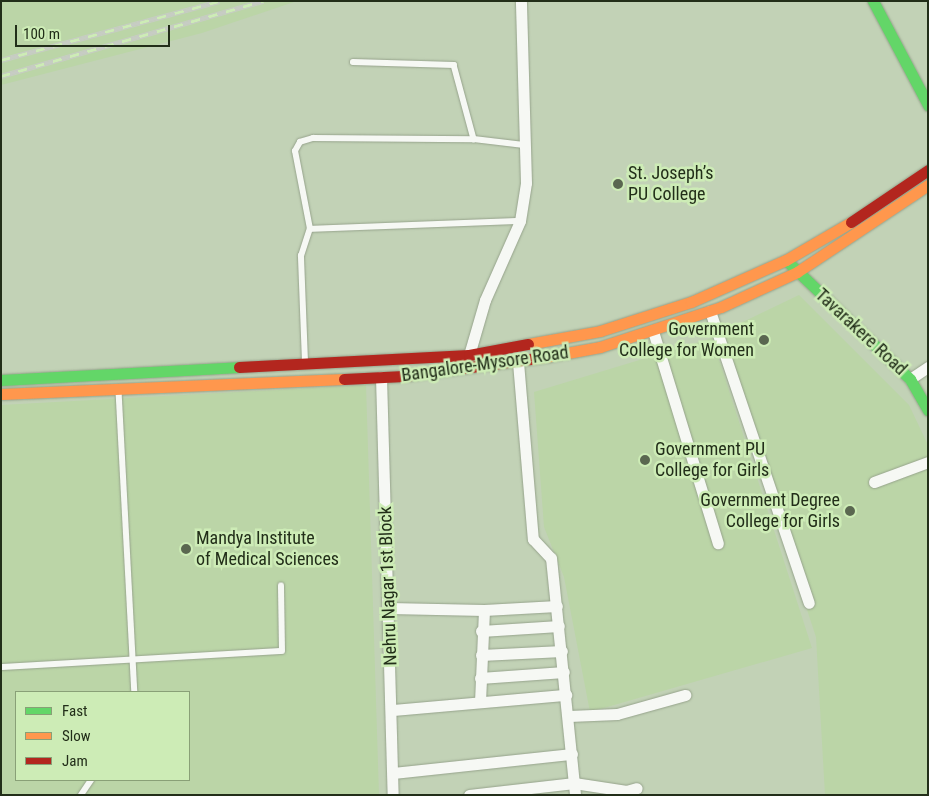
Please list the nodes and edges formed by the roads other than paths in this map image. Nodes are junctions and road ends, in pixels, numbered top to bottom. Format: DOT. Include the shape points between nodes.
graph roads {
  1 [pos="521,1"];
  2 [pos="873,1"];
  3 [pos="353,62"];
  4 [pos="928,106"];
  5 [pos="474,139"];
  6 [pos="524,145"];
  7 [pos="928,170"];
  8 [pos="928,185"];
  9 [pos="520,221"];
  10 [pos="310,229"];
  11 [pos="786,260"];
  12 [pos="797,272"];
  13 [pos="710,310"];
  14 [pos="653,331"];
  15 [pos="469,356"];
  16 [pos="518,362"];
  17 [pos="306,364"];
  18 [pos="928,367"];
  19 [pos="119,374"];
  20 [pos="381,377"];
  21 [pos="304,379"];
  22 [pos="910,379"];
  23 [pos="1,380"];
  24 [pos="119,389"];
  25 [pos="1,394"];
  26 [pos="928,410"];
  27 [pos="928,462"];
  28 [pos="874,482"];
  29 [pos="718,543"];
  30 [pos="281,586"];
  31 [pos="809,603"];
  32 [pos="557,606"];
  33 [pos="389,608"];
  34 [pos="484,610"];
  35 [pos="559,626"];
  36 [pos="481,631"];
  37 [pos="562,650"];
  38 [pos="481,655"];
  39 [pos="130,660"];
  40 [pos="1,666"];
  41 [pos="564,672"];
  42 [pos="480,678"];
  43 [pos="135,691"];
  44 [pos="685,695"];
  45 [pos="566,696"];
  46 [pos="480,702"];
  47 [pos="393,710"];
  48 [pos="569,716"];
  49 [pos="572,754"];
  50 [pos="393,773"];
  51 [pos="90,781"];
  52 [pos="574,782"];
  53 [pos="637,788"];
  54 [pos="81,795"];
  55 [pos="393,795"];
  56 [pos="469,795"];
  57 [pos="575,795"];
  1 -- 6 [label="street"];
  2 -- 4 [label="main road"];
  3 -- 5 [label="lane" via="454,65"];
  5 -- 6 [label="lane"];
  5 -- 10 [label="lane" via="313,138 300,142 295,151"];
  6 -- 9 [label="street" via="526,183"];
  7 -- 11 [label="main road, Bangalore-Mysore Road" via="834,234"];
  8 -- 12 [label="main road, Bangalore-Mysore Road"];
  9 -- 10 [label="lane"];
  9 -- 15 [label="street" via="485,300"];
  10 -- 17 [label="lane" via="301,256"];
  11 -- 12 [label="main road, Tavarakere Road"];
  11 -- 15 [label="main road, Bangalore-Mysore Road" via="649,316 559,340"];
  12 -- 13 [label="main road, Bangalore-Mysore Road"];
  12 -- 22 [label="main road, Tavarakere Road"];
  13 -- 14 [label="main road, Bangalore-Mysore Road"];
  13 -- 31 [label="street"];
  14 -- 16 [label="main road, Bangalore-Mysore Road"];
  14 -- 29 [label="street"];
  15 -- 17 [label="main road, Bangalore-Mysore Road"];
  16 -- 20 [label="main road, Bangalore-Mysore Road"];
  16 -- 32 [label="street" via="533,539 551,558"];
  17 -- 19 [label="main road, Bangalore-Mysore Road"];
  17 -- 21 [label="lane"];
  18 -- 22 [label="street"];
  19 -- 23 [label="main road, Bangalore-Mysore Road"];
  19 -- 24 [label="lane"];
  20 -- 21 [label="main road, Bangalore-Mysore Road"];
  20 -- 33 [label="street, Nehru Nagar 1st Block"];
  21 -- 24 [label="main road, Bangalore-Mysore Road"];
  22 -- 26 [label="main road, Tavarakere Road"];
  24 -- 25 [label="main road, Bangalore-Mysore Road"];
  24 -- 39 [label="lane"];
  27 -- 28 [label="street"];
  30 -- 39 [label="lane" via="282,651"];
  32 -- 34 [label="street"];
  32 -- 35 [label="street"];
  33 -- 34 [label="street"];
  33 -- 47 [label="street, Nehru Nagar 1st Block"];
  34 -- 36 [label="street"];
  35 -- 36 [label="street"];
  35 -- 37 [label="street"];
  36 -- 38 [label="street"];
  37 -- 38 [label="street"];
  37 -- 41 [label="street"];
  38 -- 42 [label="street"];
  39 -- 40 [label="lane"];
  39 -- 43 [label="lane"];
  41 -- 42 [label="street"];
  41 -- 45 [label="street"];
  42 -- 46 [label="street"];
  44 -- 48 [label="street" via="617,714"];
  45 -- 46 [label="street"];
  45 -- 48 [label="street"];
  46 -- 47 [label="street"];
  47 -- 50 [label="street, Nehru Nagar 1st Block"];
  48 -- 49 [label="street"];
  49 -- 50 [label="street"];
  49 -- 52 [label="street"];
  50 -- 55 [label="street, Nehru Nagar 1st Block"];
  51 -- 54 [label="lane"];
  52 -- 53 [label="street" via="626,791"];
  52 -- 56 [label="street"];
  52 -- 57 [label="street"];
}
